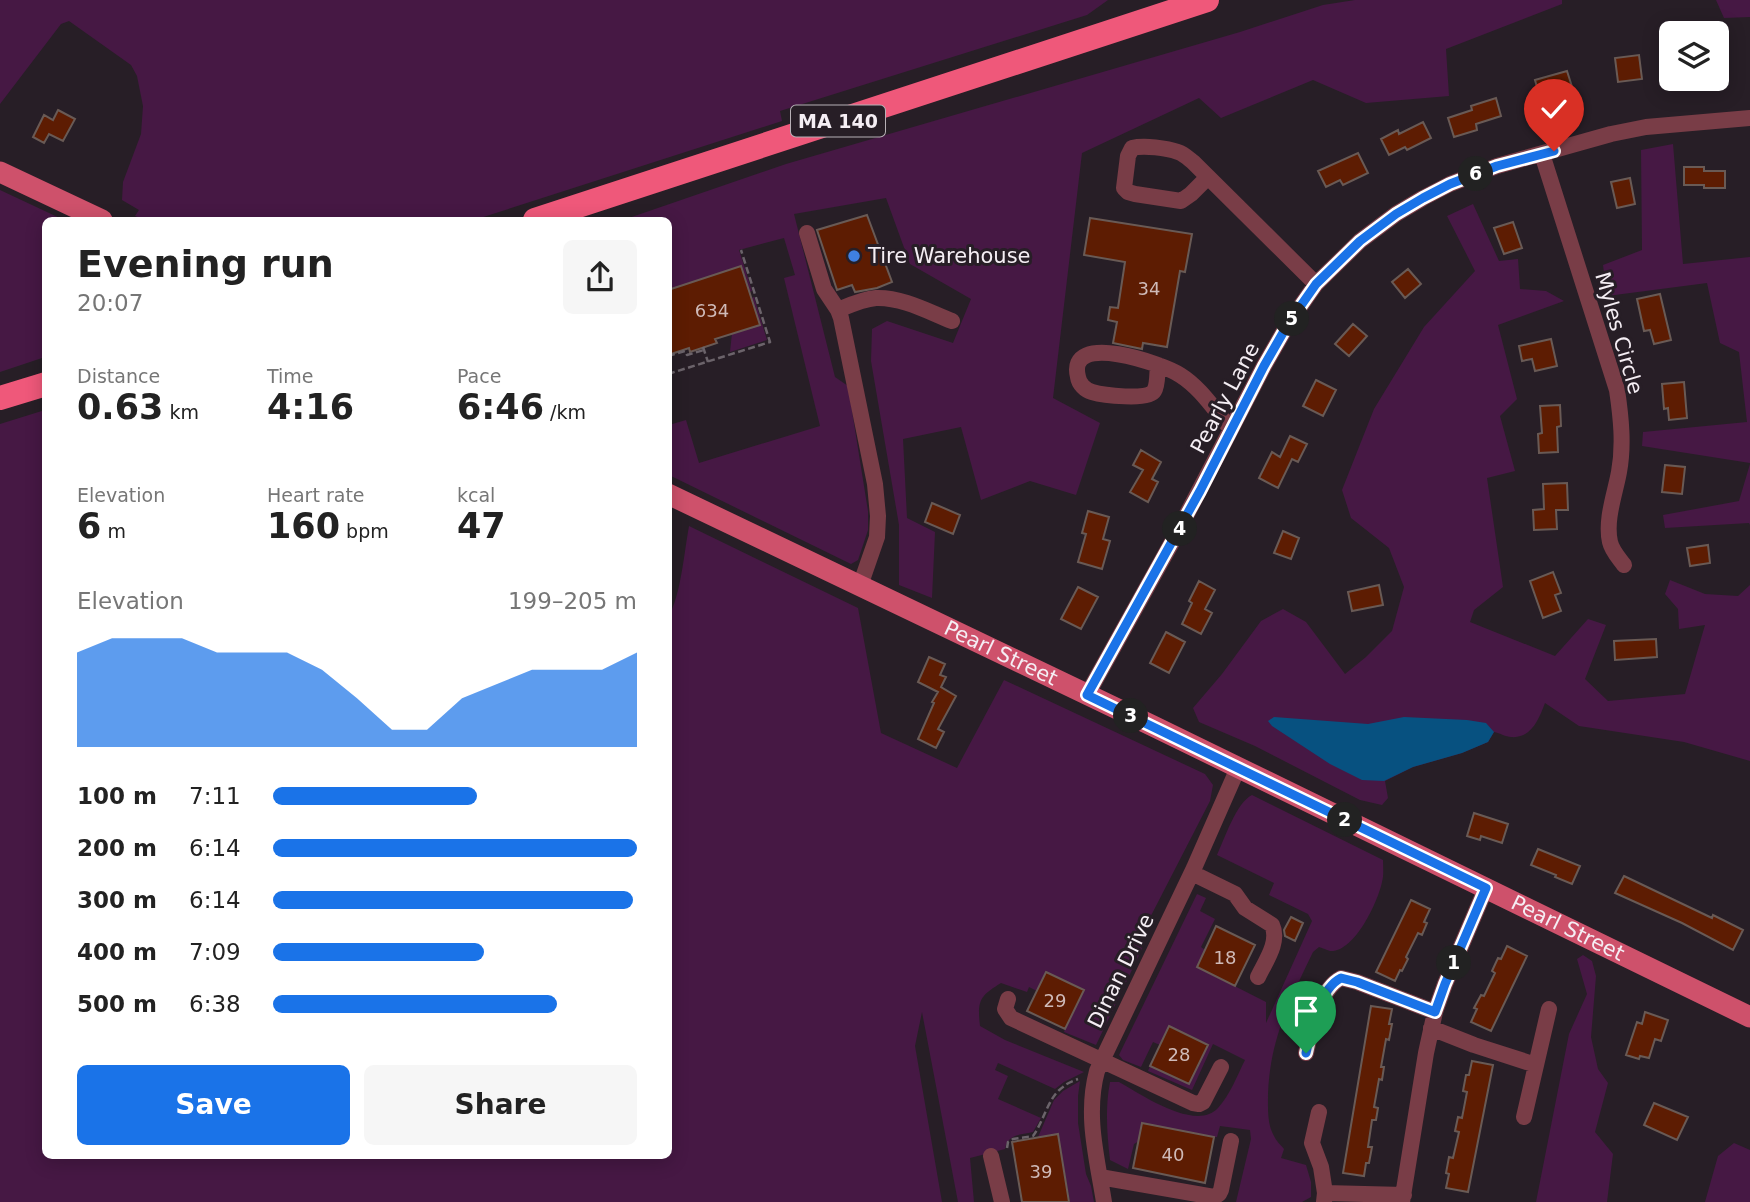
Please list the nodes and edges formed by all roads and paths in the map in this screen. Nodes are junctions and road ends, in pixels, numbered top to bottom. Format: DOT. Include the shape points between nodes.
graph roads {
  1 [pos="1207,0"];
  2 [pos="1750,118"];
  3 [pos="1542,154"];
  4 [pos="0,172"];
  5 [pos="1208,177"];
  6 [pos="96,217"];
  7 [pos="544,217"];
  8 [pos="807,233"];
  9 [pos="741,250"];
  10 [pos="1316,284"];
  11 [pos="755,293"];
  12 [pos="750,295"];
  13 [pos="838,310"];
  14 [pos="952,321"];
  15 [pos="672,355"];
  16 [pos="708,362"];
  17 [pos="1158,365"];
  18 [pos="672,373"];
  19 [pos="42,385"];
  20 [pos="0,398"];
  21 [pos="1231,429"];
  22 [pos="672,496"];
  23 [pos="1624,565"];
  24 [pos="860,586"];
  25 [pos="1087,695"];
  26 [pos="1238,768"];
  27 [pos="1192,873"];
  28 [pos="1486,888"];
  29 [pos="1258,977"];
  30 [pos="1008,999"];
  31 [pos="1549,1009"];
  32 [pos="1750,1017"];
  33 [pos="1433,1020"];
  34 [pos="1306,1053"];
  35 [pos="1100,1065"];
  36 [pos="1536,1065"];
  37 [pos="1221,1068"];
  38 [pos="1319,1112"];
  39 [pos="1524,1117"];
  40 [pos="1231,1140"];
  41 [pos="1007,1148"];
  42 [pos="991,1156"];
  43 [pos="1100,1177"];
  44 [pos="1324,1198"];
  45 [pos="1403,1199"];
  46 [pos="1002,1202"];
  47 [pos="1104,1202"];
  1 -- 7 [label="highway, MA 140"];
  2 -- 3 [label="street, Pearly Lane" via="1646,127"];
  3 -- 10 [label="street, Pearly Lane" via="1497,166 1423,198 1360,241"];
  3 -- 23 [label="street, Myles Circle" via="1617,390 1621,449 1609,526 1610,543"];
  4 -- 6 [label="main road"];
  5 -- 5 [label="street" via="1185,155 1140,146 1132,148 1128,156 1124,188 1181,201"];
  5 -- 10 [label="street"];
  8 -- 13 [label="street" via="824,289"];
  9 -- 11 [label="path"];
  10 -- 21 [label="street, Pearly Lane" via="1288,324"];
  11 -- 12 [label="path"];
  11 -- 16 [label="path" via="770,342"];
  13 -- 14 [label="street" via="887,298"];
  13 -- 24 [label="street" via="876,495 877,537"];
  15 -- 16 [label="path" via="703,349"];
  16 -- 18 [label="path"];
  17 -- 17 [label="street" via="1090,353 1078,364 1077,377 1089,391 1144,397 1155,390"];
  17 -- 21 [label="street" via="1191,383"];
  19 -- 20 [label="highway"];
  21 -- 25 [label="street, Pearly Lane"];
  22 -- 24 [label="main road, Pearl Street"];
  24 -- 25 [label="main road, Pearl Street"];
  25 -- 26 [label="main road, Pearl Street"];
  26 -- 27 [label="street, Dinan Drive"];
  26 -- 28 [label="main road, Pearl Street"];
  27 -- 29 [label="street" via="1235,894 1245,908 1275,929 1273,946"];
  27 -- 35 [label="street, Dinan Drive"];
  28 -- 32 [label="main road, Pearl Street"];
  28 -- 33 [label="street"];
  30 -- 35 [label="street" via="1005,1009 1011,1018"];
  31 -- 36 [label="street"];
  33 -- 34 [label="street" via="1341,978 1329,987"];
  33 -- 36 [label="street" via="1474,1045"];
  33 -- 45 [label="street"];
  35 -- 37 [label="street" via="1199,1104"];
  35 -- 41 [label="path" via="1061,1087 1033,1136 1013,1139"];
  35 -- 43 [label="street, Dinan Drive" via="1091,1115"];
  36 -- 39 [label="street"];
  38 -- 44 [label="street" via="1312,1143 1321,1167"];
  40 -- 43 [label="street" via="1221,1190 1214,1197"];
  42 -- 46 [label="street"];
  43 -- 47 [label="street, Dinan Drive"];
  44 -- 45 [label="street"];
}
